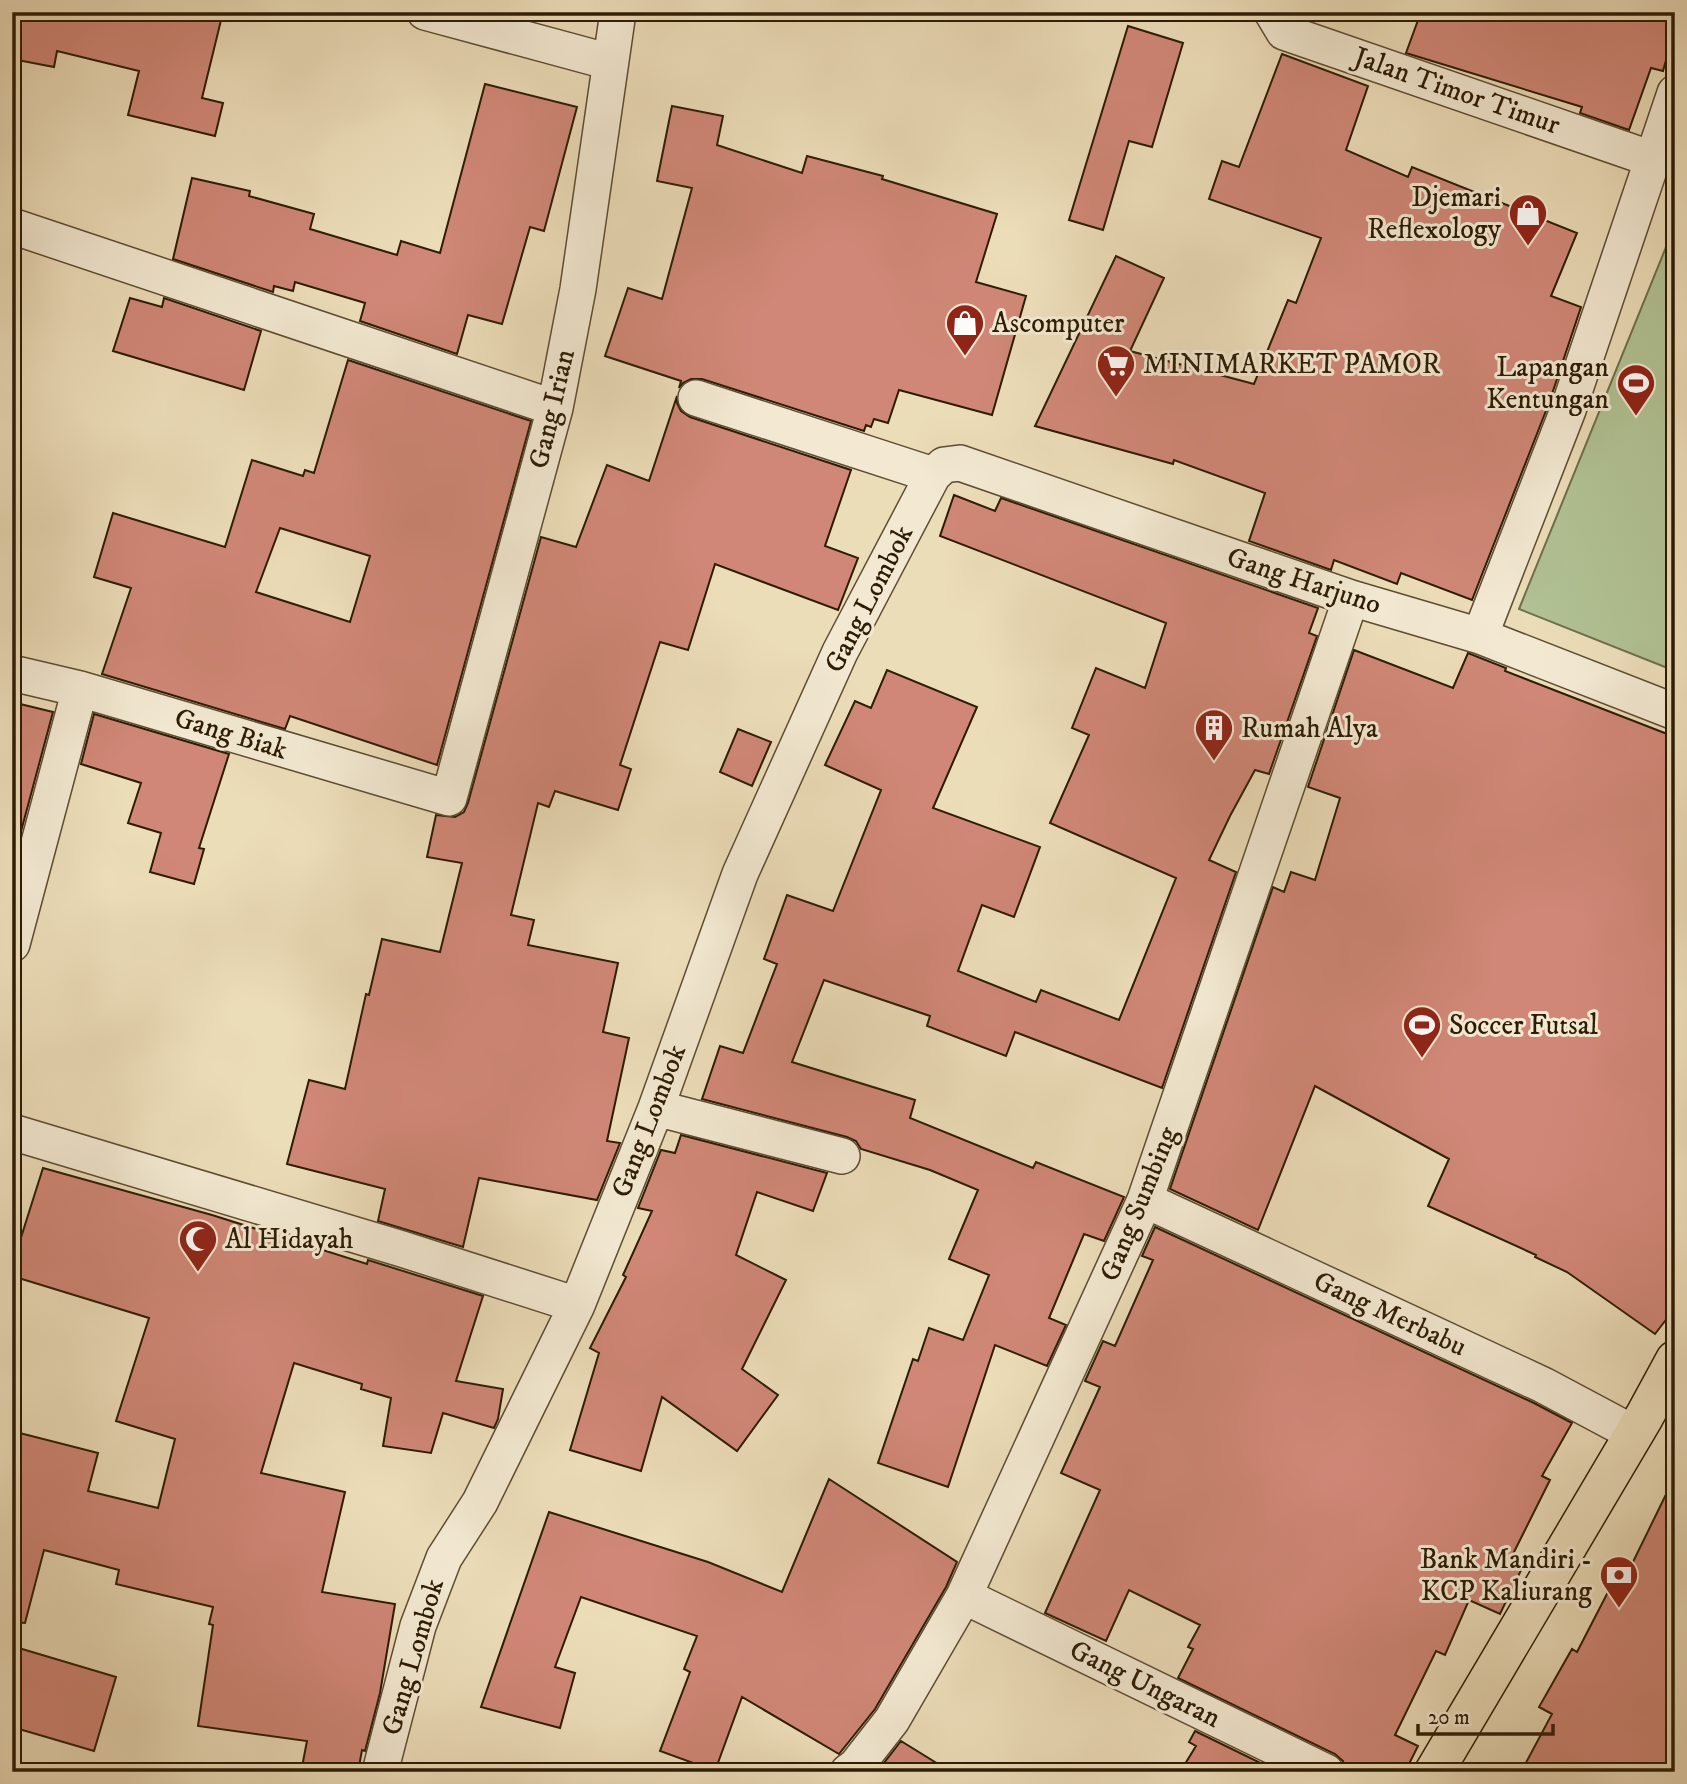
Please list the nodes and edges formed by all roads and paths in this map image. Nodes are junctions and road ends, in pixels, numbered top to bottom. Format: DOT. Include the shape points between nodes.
graph roads {
  1 [pos="425,12"];
  2 [pos="618,12"];
  3 [pos="1272,12"];
  4 [pos="610,62"];
  5 [pos="1675,93"];
  6 [pos="1652,159"];
  7 [pos="12,226"];
  8 [pos="696,398"];
  9 [pos="555,408"];
  10 [pos="933,475"];
  11 [pos="1351,598"];
  12 [pos="1480,636"];
  13 [pos="12,673"];
  14 [pos="80,689"];
  15 [pos="1675,712"];
  16 [pos="449,798"];
  17 [pos="12,944"];
  18 [pos="656,1108"];
  19 [pos="12,1132"];
  20 [pos="842,1156"];
  21 [pos="1145,1200"];
  22 [pos="577,1305"];
  23 [pos="1675,1360"];
  24 [pos="1633,1433"];
  25 [pos="964,1596"];
  26 [pos="380,1772"];
  27 [pos="848,1772"];
  28 [pos="1326,1772"];
  29 [pos="1434,1772"];
  1 -- 4 [label="street"];
  2 -- 4 [label="street, Gang Irian"];
  3 -- 6 [label="street, Jalan Timor Timur" via="1284,32"];
  4 -- 9 [label="street, Gang Irian" via="578,289"];
  5 -- 6 [label="street"];
  6 -- 12 [label="street" via="1568,410"];
  7 -- 9 [label="street"];
  8 -- 10 [label="street"];
  9 -- 16 [label="street, Gang Irian"];
  10 -- 11 [label="street, Gang Harjuno" via="944,465 960,463"];
  10 -- 18 [label="street, Gang Lombok" via="840,652 740,874"];
  11 -- 12 [label="street, Gang Harjuno"];
  11 -- 21 [label="street, Gang Sumbing"];
  12 -- 15 [label="street, Gang Harjuno"];
  13 -- 14 [label="street, Gang Biak"];
  14 -- 16 [label="street, Gang Biak"];
  14 -- 17 [label="street"];
  18 -- 20 [label="street"];
  18 -- 22 [label="street, Gang Lombok"];
  19 -- 22 [label="street"];
  21 -- 24 [label="street, Gang Merbabu" via="1543,1385"];
  21 -- 25 [label="street, Gang Sumbing"];
  22 -- 26 [label="street, Gang Lombok" via="480,1502 444,1558 418,1626"];
  23 -- 24 [label="main road"];
  24 -- 29 [label="main road"];
  25 -- 27 [label="street, Gang Sumbing" via="892,1720"];
  25 -- 28 [label="street, Gang Ungaran"];
}
